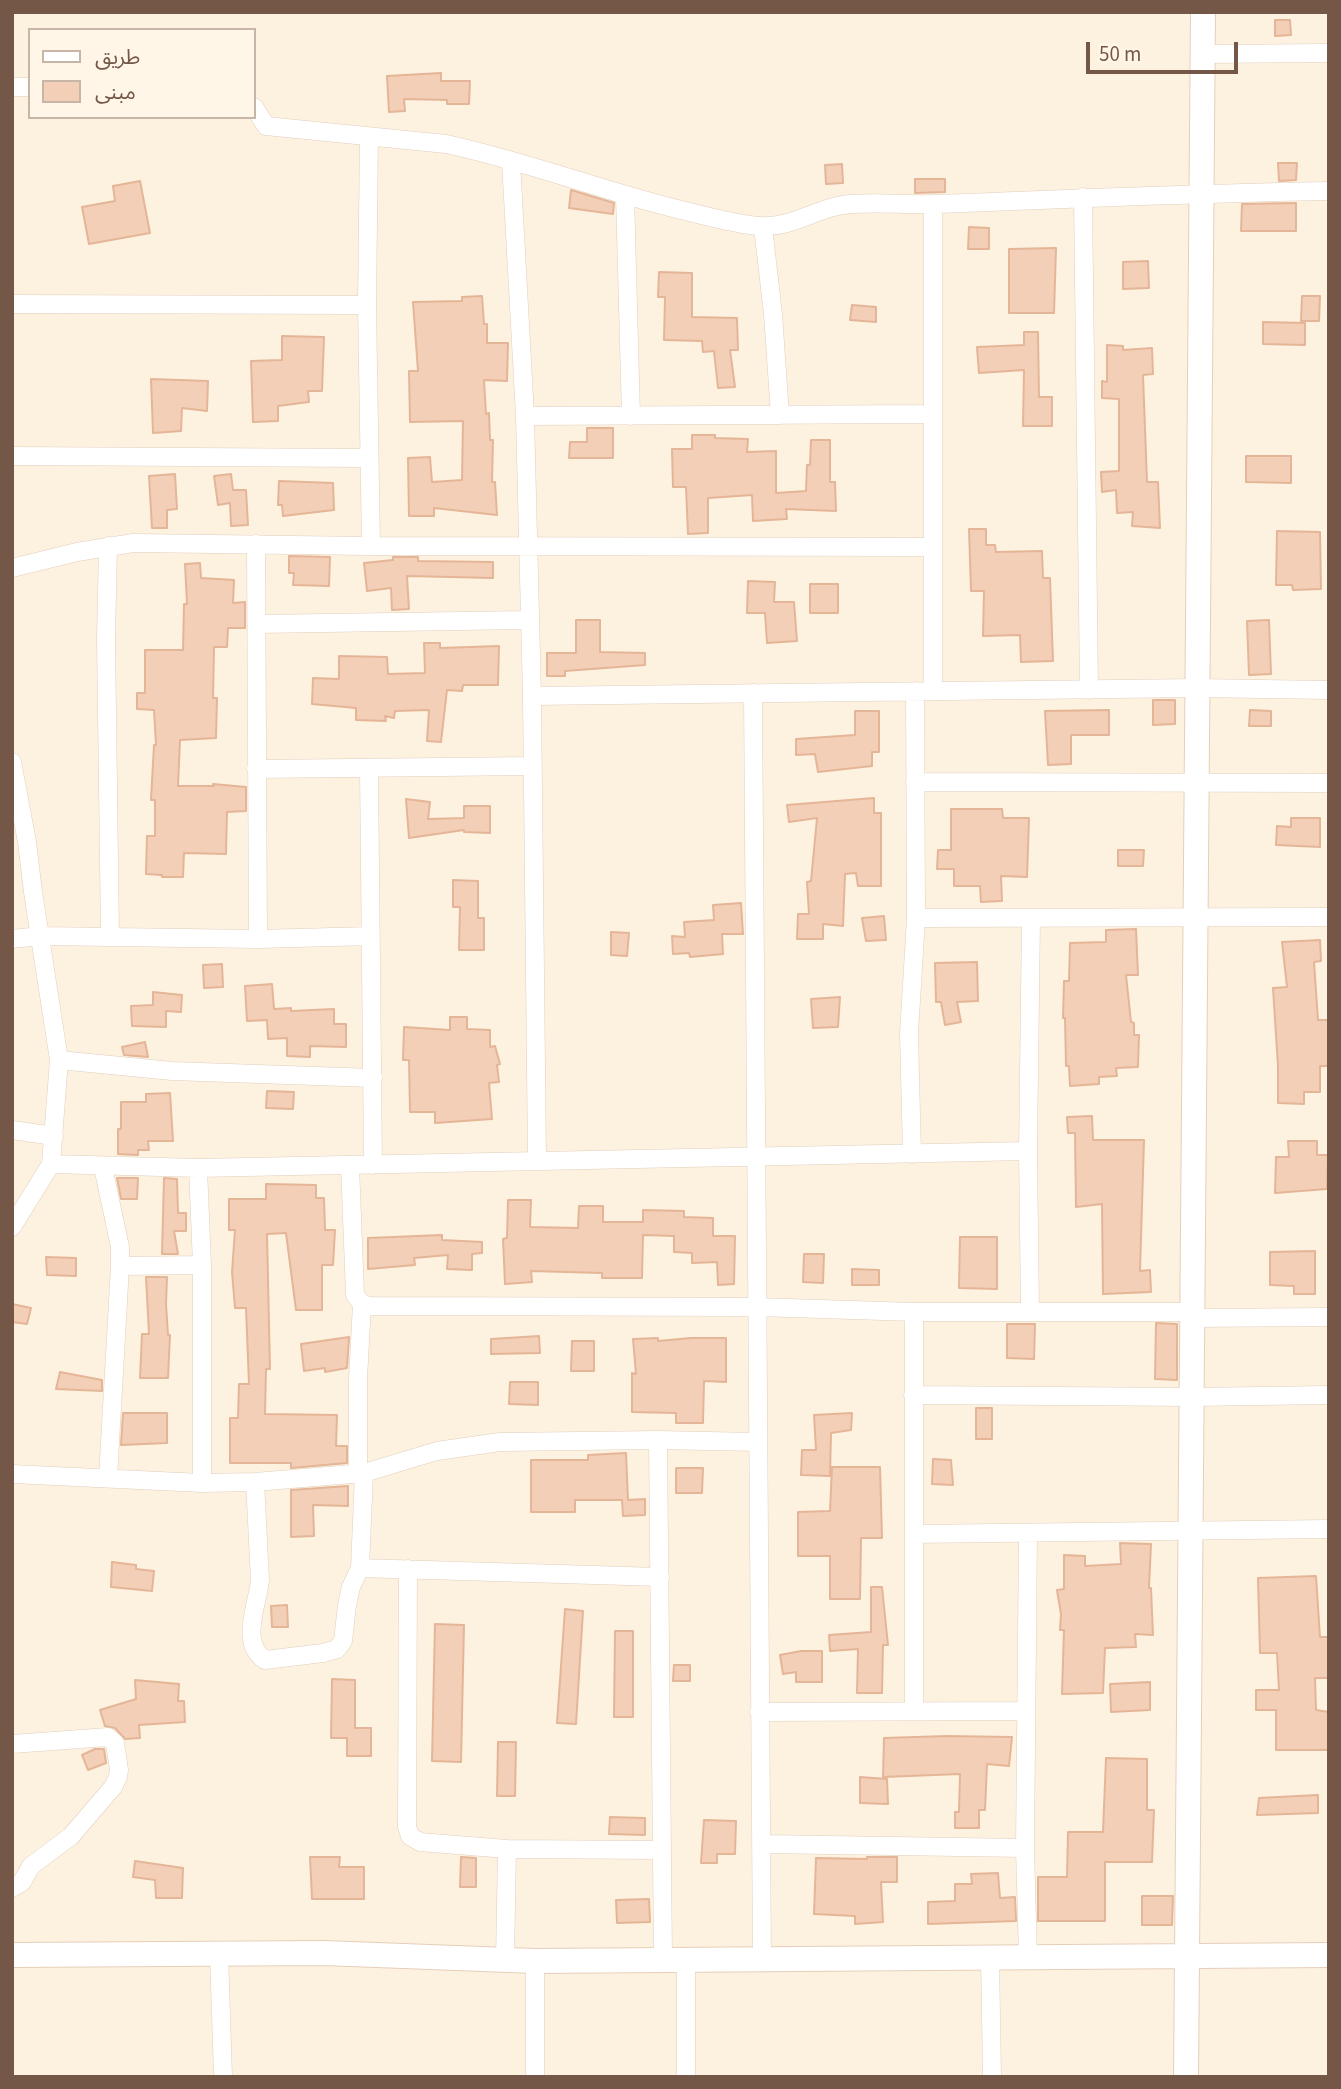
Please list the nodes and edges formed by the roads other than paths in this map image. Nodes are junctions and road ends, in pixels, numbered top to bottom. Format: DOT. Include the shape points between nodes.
graph roads {
  1 [pos="1203,12"];
  2 [pos="1329,52"];
  3 [pos="1203,54"];
  4 [pos="256,110"];
  5 [pos="369,137"];
  6 [pos="512,161"];
  7 [pos="1329,191"];
  8 [pos="1201,192"];
  9 [pos="625,195"];
  10 [pos="1083,197"];
  11 [pos="933,204"];
  12 [pos="763,227"];
  13 [pos="12,304"];
  14 [pos="367,304"];
  15 [pos="932,414"];
  16 [pos="779,415"];
  17 [pos="525,416"];
  18 [pos="631,416"];
  19 [pos="12,456"];
  20 [pos="369,458"];
  21 [pos="256,544"];
  22 [pos="108,546"];
  23 [pos="371,546"];
  24 [pos="527,546"];
  25 [pos="933,547"];
  26 [pos="12,568"];
  27 [pos="529,620"];
  28 [pos="258,624"];
  29 [pos="1198,688"];
  30 [pos="1090,690"];
  31 [pos="1329,690"];
  32 [pos="924,691"];
  33 [pos="753,693"];
  34 [pos="532,696"];
  35 [pos="12,762"];
  36 [pos="533,766"];
  37 [pos="369,768"];
  38 [pos="256,769"];
  39 [pos="915,782"];
  40 [pos="1197,783"];
  41 [pos="1329,783"];
  42 [pos="20,838"];
  43 [pos="1196,917"];
  44 [pos="1329,917"];
  45 [pos="916,918"];
  46 [pos="1031,918"];
  47 [pos="110,935"];
  48 [pos="40,936"];
  49 [pos="371,936"];
  50 [pos="12,939"];
  51 [pos="258,939"];
  52 [pos="59,1060"];
  53 [pos="373,1078"];
  54 [pos="12,1130"];
  55 [pos="54,1136"];
  56 [pos="1028,1151"];
  57 [pos="912,1154"];
  58 [pos="756,1157"];
  59 [pos="537,1161"];
  60 [pos="51,1164"];
  61 [pos="350,1165"];
  62 [pos="373,1165"];
  63 [pos="103,1167"];
  64 [pos="198,1168"];
  65 [pos="12,1227"];
  66 [pos="202,1265"];
  67 [pos="120,1266"];
  68 [pos="362,1304"];
  69 [pos="758,1307"];
  70 [pos="914,1312"];
  71 [pos="1030,1312"];
  72 [pos="1192,1315"];
  73 [pos="1329,1317"];
  74 [pos="914,1395"];
  75 [pos="1329,1395"];
  76 [pos="1192,1397"];
  77 [pos="658,1440"];
  78 [pos="758,1443"];
  79 [pos="361,1473"];
  80 [pos="12,1474"];
  81 [pos="108,1478"];
  82 [pos="255,1482"];
  83 [pos="202,1483"];
  84 [pos="1329,1529"];
  85 [pos="1191,1531"];
  86 [pos="1028,1533"];
  87 [pos="914,1534"];
  88 [pos="360,1568"];
  89 [pos="408,1569"];
  90 [pos="660,1577"];
  91 [pos="914,1711"];
  92 [pos="1026,1711"];
  93 [pos="759,1712"];
  94 [pos="12,1744"];
  95 [pos="761,1844"];
  96 [pos="1025,1848"];
  97 [pos="507,1849"];
  98 [pos="662,1850"];
  99 [pos="12,1888"];
  100 [pos="219,1953"];
  101 [pos="12,1955"];
  102 [pos="1329,1955"];
  103 [pos="990,1956"];
  104 [pos="1187,1956"];
  105 [pos="1028,1957"];
  106 [pos="762,1959"];
  107 [pos="674,1960"];
  108 [pos="505,1961"];
  109 [pos="535,1961"];
  110 [pos="223,2077"];
  111 [pos="535,2077"];
  112 [pos="686,2077"];
  113 [pos="992,2077"];
  114 [pos="1186,2077"];
  1 -- 3 [label="street"];
  2 -- 3 [label="street"];
  3 -- 8 [label="street"];
  4 -- 5 [label="street" via="266,126"];
  5 -- 6 [label="street" via="446,144"];
  5 -- 14 [label="street"];
  6 -- 9 [label="street"];
  6 -- 17 [label="street"];
  7 -- 8 [label="street"];
  8 -- 10 [label="street"];
  8 -- 29 [label="street"];
  9 -- 12 [label="street"];
  9 -- 18 [label="street"];
  10 -- 11 [label="street"];
  10 -- 30 [label="street"];
  11 -- 12 [label="street" via="848,204 786,225"];
  11 -- 15 [label="street"];
  12 -- 16 [label="street"];
  13 -- 14 [label="street"];
  14 -- 20 [label="street"];
  15 -- 16 [label="street"];
  15 -- 25 [label="street"];
  16 -- 18 [label="street"];
  17 -- 18 [label="street"];
  17 -- 24 [label="street"];
  19 -- 20 [label="street"];
  20 -- 23 [label="street"];
  21 -- 22 [label="street" via="133,542"];
  21 -- 23 [label="street"];
  21 -- 28 [label="street"];
  22 -- 26 [label="street"];
  22 -- 47 [label="street"];
  23 -- 24 [label="street"];
  24 -- 25 [label="street"];
  24 -- 27 [label="street"];
  25 -- 32 [label="street"];
  27 -- 28 [label="street"];
  27 -- 34 [label="street"];
  28 -- 38 [label="street"];
  29 -- 30 [label="street"];
  29 -- 31 [label="street"];
  29 -- 40 [label="street"];
  30 -- 32 [label="street"];
  32 -- 33 [label="street"];
  32 -- 39 [label="street"];
  33 -- 34 [label="street"];
  33 -- 58 [label="street"];
  34 -- 36 [label="street"];
  35 -- 42 [label="street"];
  36 -- 37 [label="street"];
  36 -- 59 [label="street"];
  37 -- 38 [label="street"];
  37 -- 49 [label="street"];
  38 -- 51 [label="street"];
  39 -- 40 [label="street"];
  39 -- 45 [label="street"];
  40 -- 41 [label="street"];
  40 -- 43 [label="street"];
  42 -- 48 [label="street"];
  43 -- 44 [label="street"];
  43 -- 46 [label="street"];
  43 -- 72 [label="street"];
  45 -- 46 [label="street"];
  45 -- 57 [label="street" via="909,1034"];
  46 -- 56 [label="street"];
  47 -- 48 [label="street"];
  47 -- 51 [label="street"];
  48 -- 50 [label="street"];
  48 -- 52 [label="street"];
  49 -- 51 [label="street"];
  49 -- 53 [label="street"];
  52 -- 53 [label="street" via="163,1070"];
  52 -- 55 [label="street"];
  53 -- 62 [label="street"];
  54 -- 55 [label="street"];
  55 -- 60 [label="street"];
  56 -- 57 [label="street"];
  56 -- 71 [label="street"];
  57 -- 58 [label="street"];
  58 -- 59 [label="street"];
  58 -- 69 [label="street"];
  59 -- 62 [label="street"];
  60 -- 63 [label="street"];
  60 -- 65 [label="street"];
  61 -- 62 [label="street"];
  61 -- 64 [label="street"];
  61 -- 68 [label="street" via="355,1296"];
  63 -- 64 [label="street"];
  63 -- 67 [label="street"];
  64 -- 66 [label="street"];
  66 -- 67 [label="street"];
  66 -- 83 [label="street"];
  67 -- 81 [label="street"];
  68 -- 69 [label="street"];
  68 -- 79 [label="street" via="358,1379"];
  69 -- 70 [label="street"];
  69 -- 78 [label="street"];
  70 -- 71 [label="street"];
  70 -- 74 [label="street"];
  71 -- 72 [label="street"];
  72 -- 73 [label="street"];
  72 -- 76 [label="street"];
  74 -- 76 [label="street"];
  74 -- 87 [label="street"];
  75 -- 76 [label="street"];
  76 -- 85 [label="street"];
  77 -- 78 [label="street"];
  77 -- 79 [label="street" via="500,1442 438,1451"];
  77 -- 90 [label="street"];
  78 -- 93 [label="street"];
  79 -- 82 [label="street"];
  79 -- 88 [label="street"];
  80 -- 81 [label="street"];
  81 -- 83 [label="street"];
  82 -- 83 [label="street"];
  82 -- 88 [label="street" via="260,1580 253,1607 253,1647 257,1655 264,1660 337,1649 343,1641 351,1587"];
  84 -- 85 [label="street"];
  85 -- 86 [label="street"];
  85 -- 104 [label="street"];
  86 -- 87 [label="street"];
  86 -- 92 [label="street"];
  87 -- 91 [label="street"];
  88 -- 89 [label="street"];
  89 -- 90 [label="street"];
  89 -- 97 [label="street" via="410,1836 420,1842"];
  90 -- 98 [label="street"];
  91 -- 92 [label="street"];
  91 -- 93 [label="street"];
  92 -- 96 [label="street"];
  93 -- 95 [label="street"];
  94 -- 99 [label="street" via="108,1737 115,1742 119,1770 113,1787 75,1831"];
  95 -- 96 [label="street"];
  95 -- 106 [label="street"];
  96 -- 105 [label="street"];
  97 -- 98 [label="street"];
  97 -- 108 [label="street"];
  98 -- 107 [label="street"];
  100 -- 101 [label="street"];
  100 -- 108 [label="street"];
  100 -- 110 [label="street"];
  102 -- 104 [label="street"];
  103 -- 105 [label="street"];
  103 -- 106 [label="street"];
  103 -- 113 [label="street"];
  104 -- 105 [label="street"];
  104 -- 114 [label="street"];
  106 -- 107 [label="street"];
  107 -- 109 [label="street"];
  107 -- 112 [label="street"];
  108 -- 109 [label="street"];
  109 -- 111 [label="street"];
}
